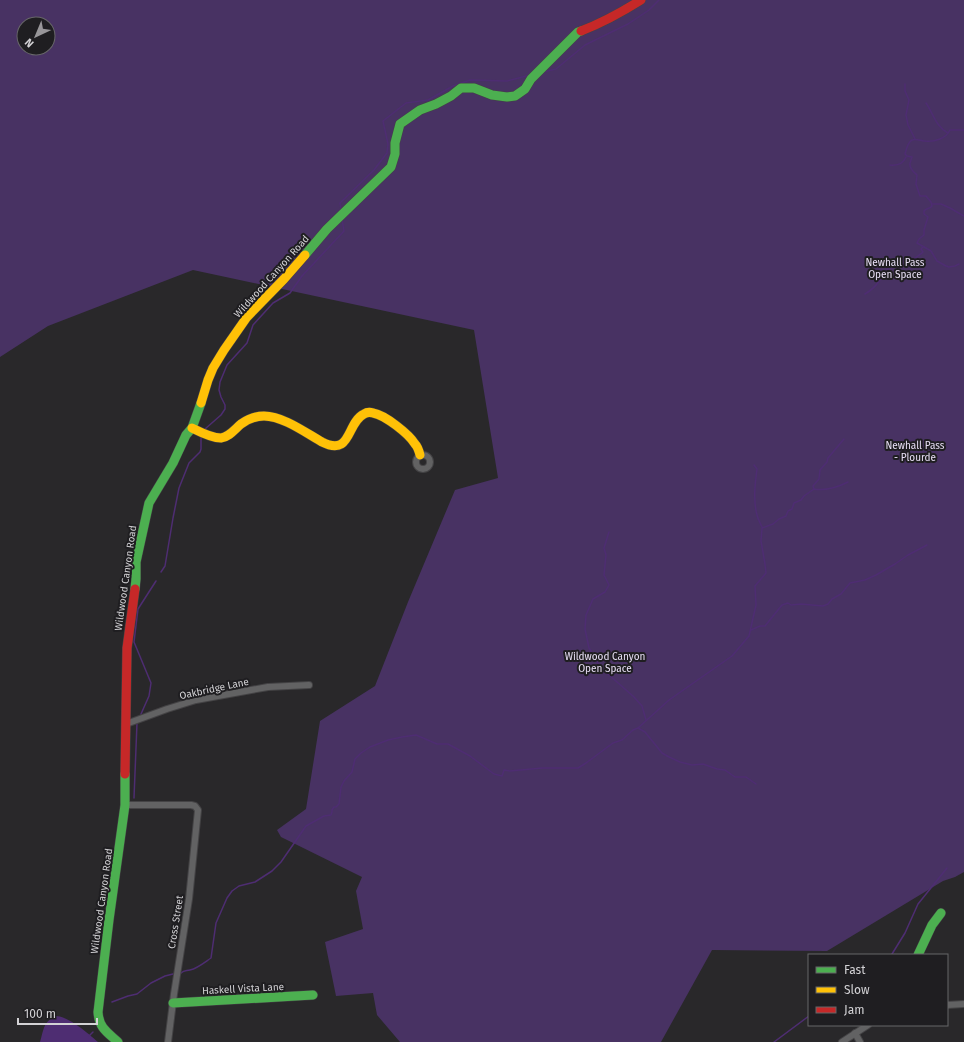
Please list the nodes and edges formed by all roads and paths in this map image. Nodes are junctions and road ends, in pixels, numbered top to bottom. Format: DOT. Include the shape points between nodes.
graph roads {
  1 [pos="641,0"];
  2 [pos="192,428"];
  3 [pos="420,455"];
  4 [pos="309,685"];
  5 [pos="126,724"];
  6 [pos="125,805"];
  7 [pos="941,913"];
  8 [pos="918,954"];
  9 [pos="313,995"];
  10 [pos="173,1003"];
  11 [pos="964,1004"];
  12 [pos="948,1005"];
  13 [pos="866,1026"];
  14 [pos="855,1033"];
  15 [pos="118,1042"];
  16 [pos="168,1042"];
  17 [pos="842,1042"];
  18 [pos="860,1042"];
  1 -- 2 [label="street, Wildwood Canyon Road" via="578,32 525,89 515,96 492,95 474,88 461,88 400,124 391,167 326,229 284,280 247,317 224,350 208,380"];
  2 -- 3 [label="street" via="220,438 228,436 256,416 275,417 334,446 345,441 356,419 366,413 373,413 400,428 418,446"];
  2 -- 5 [label="street, Wildwood Canyon Road" via="146,510 136,562 127,648"];
  4 -- 5 [label="street, Oakbridge Lane" via="268,688 196,700"];
  5 -- 6 [label="street, Wildwood Canyon Road"];
  6 -- 10 [label="street, Cross Street" via="184,805 195,806 198,810 189,899"];
  6 -- 15 [label="street, Wildwood Canyon Road" via="98,1012 99,1024"];
  7 -- 8 [label="street"];
  9 -- 10 [label="street, Haskell Vista Lane"];
  10 -- 16 [label="street, Cross Street"];
  11 -- 12 [label="street"];
  13 -- 14 [label="street"];
  14 -- 17 [label="street"];
  14 -- 18 [label="street"];
}
